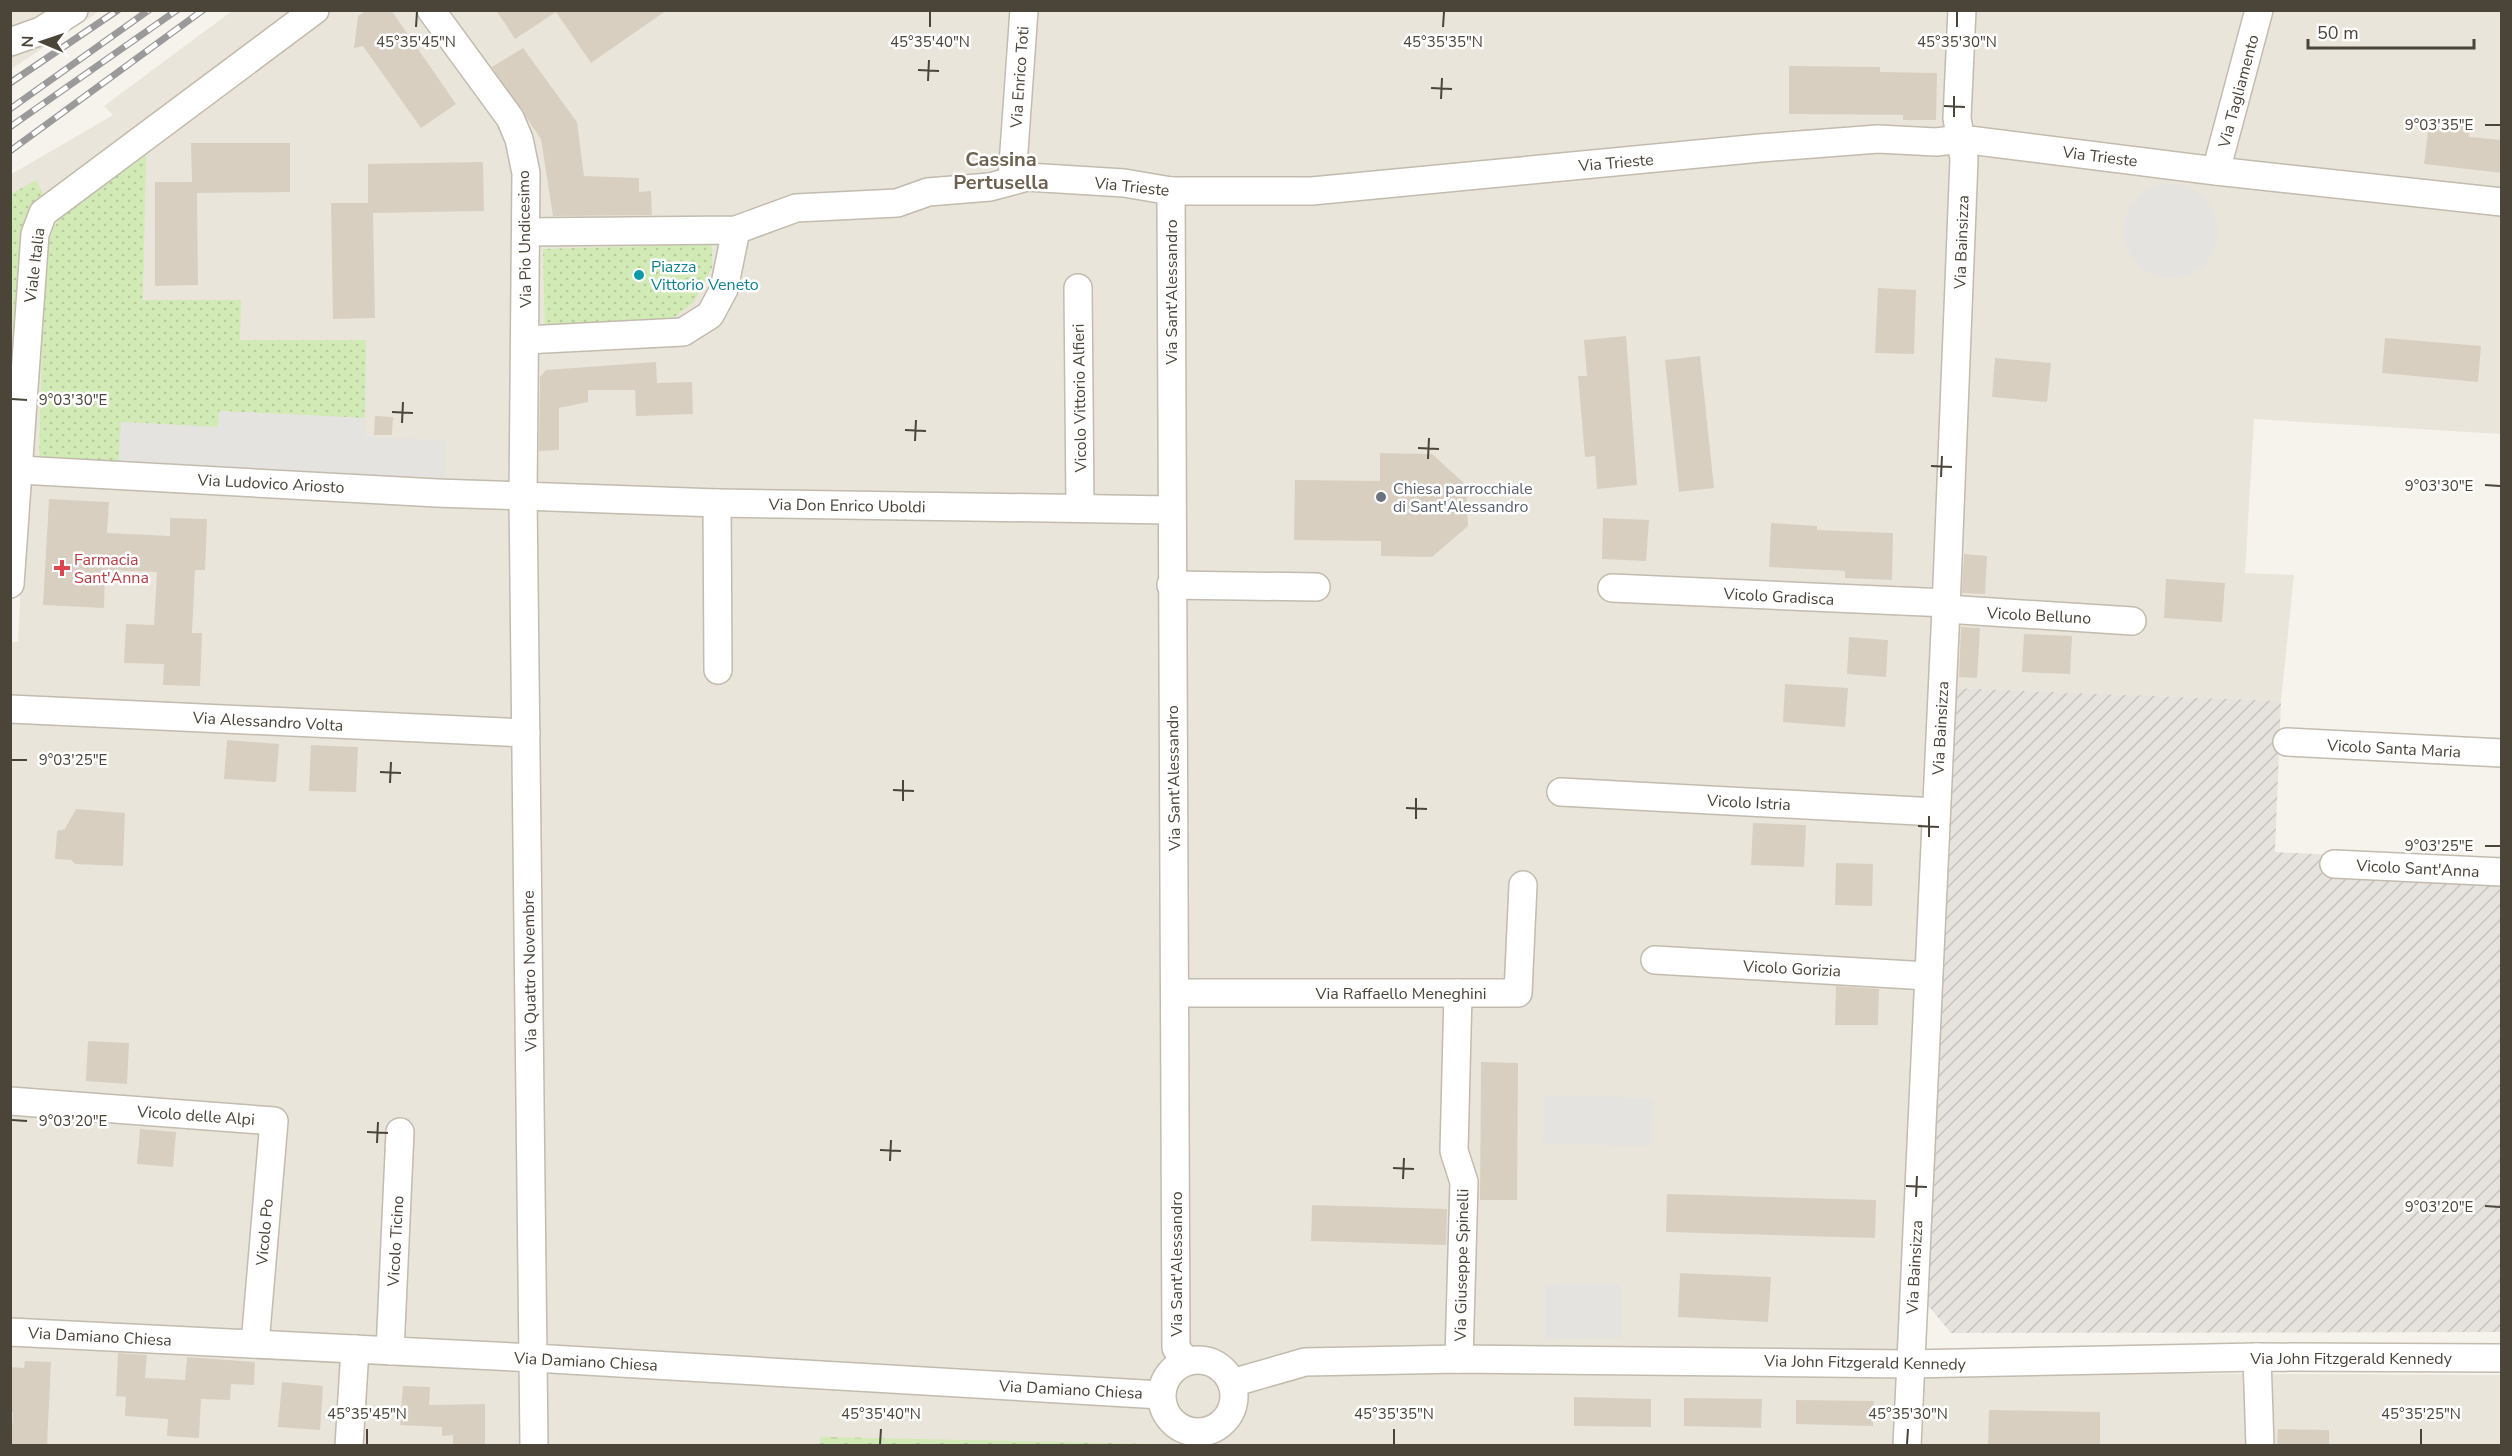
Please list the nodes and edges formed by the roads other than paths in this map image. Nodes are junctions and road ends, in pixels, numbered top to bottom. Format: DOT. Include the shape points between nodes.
graph roads {
  1 [pos="74,10"];
  2 [pos="315,10"];
  3 [pos="431,10"];
  4 [pos="1024,10"];
  5 [pos="1962,10"];
  6 [pos="2259,10"];
  7 [pos="10,42"];
  8 [pos="1961,138"];
  9 [pos="2216,171"];
  10 [pos="1011,179"];
  11 [pos="1171,191"];
  12 [pos="2502,202"];
  13 [pos="736,230"];
  14 [pos="526,232"];
  15 [pos="1078,288"];
  16 [pos="525,340"];
  17 [pos="20,470"];
  18 [pos="523,496"];
  19 [pos="717,503"];
  20 [pos="1080,507"];
  21 [pos="1170,510"];
  22 [pos="10,584"];
  23 [pos="1171,585"];
  24 [pos="1316,587"];
  25 [pos="1612,588"];
  26 [pos="1946,606"];
  27 [pos="2132,621"];
  28 [pos="718,670"];
  29 [pos="10,709"];
  30 [pos="525,734"];
  31 [pos="2287,742"];
  32 [pos="2502,753"];
  33 [pos="1561,792"];
  34 [pos="1936,812"];
  35 [pos="2334,864"];
  36 [pos="2502,872"];
  37 [pos="1523,885"];
  38 [pos="1655,960"];
  39 [pos="1928,976"];
  40 [pos="1176,993"];
  41 [pos="1458,993"];
  42 [pos="10,1101"];
  43 [pos="274,1121"];
  44 [pos="400,1132"];
  45 [pos="10,1332"];
  46 [pos="255,1344"];
  47 [pos="355,1349"];
  48 [pos="390,1351"];
  49 [pos="2258,1357"];
  50 [pos="534,1358"];
  51 [pos="2502,1358"];
  52 [pos="1459,1359"];
  53 [pos="1186,1361"];
  54 [pos="1909,1364"];
  55 [pos="1232,1383"];
  56 [pos="1161,1395"];
  57 [pos="1193,1439"];
  58 [pos="349,1446"];
  59 [pos="534,1446"];
  60 [pos="1907,1446"];
  61 [pos="2260,1446"];
  1 -- 7 [label="street" via="41,31"];
  2 -- 17 [label="street, Viale Italia" via="43,213 34,234"];
  3 -- 14 [label="street, Via Pio Undicesimo" via="510,118 519,139 526,173"];
  4 -- 10 [label="street, Via Enrico Toti"];
  5 -- 8 [label="street, Via Bainsizza" via="1957,118"];
  6 -- 9 [label="street, Via Tagliamento"];
  8 -- 9 [label="street, Via Trieste"];
  8 -- 11 [label="street, Via Trieste" via="1936,142 1878,139 1760,148 1312,191"];
  8 -- 26 [label="street, Via Bainsizza" via="1964,159"];
  9 -- 12 [label="street, Via Trieste"];
  10 -- 11 [label="street, Via Trieste" via="1124,183"];
  10 -- 13 [label="street, Via Trieste" via="990,187 928,192 897,203 796,208"];
  11 -- 21 [label="street, Via Sant'Alessandro"];
  13 -- 14 [label="street"];
  13 -- 16 [label="street" via="724,289 710,315 683,332"];
  14 -- 16 [label="street, Via Pio Undicesimo"];
  15 -- 20 [label="street, Vicolo Vittorio Alfieri"];
  16 -- 18 [label="street, Via Pio Undicesimo"];
  17 -- 18 [label="street, Via Ludovico Ariosto"];
  17 -- 22 [label="street, Viale Italia"];
  18 -- 19 [label="street, Via Don Enrico Uboldi"];
  18 -- 30 [label="street, Via Quattro Novembre"];
  19 -- 20 [label="street, Via Don Enrico Uboldi"];
  19 -- 28 [label="street"];
  20 -- 21 [label="street, Via Don Enrico Uboldi"];
  21 -- 23 [label="street, Via Sant'Alessandro"];
  23 -- 24 [label="street"];
  23 -- 40 [label="street, Via Sant'Alessandro"];
  25 -- 26 [label="street, Vicolo Gradisca"];
  26 -- 27 [label="street, Vicolo Belluno"];
  26 -- 34 [label="street, Via Bainsizza"];
  29 -- 30 [label="street, Via Alessandro Volta"];
  30 -- 50 [label="street, Via Quattro Novembre"];
  31 -- 32 [label="street, Vicolo Santa Maria"];
  33 -- 34 [label="street, Vicolo Istria"];
  34 -- 39 [label="street, Via Bainsizza"];
  35 -- 36 [label="street, Vicolo Sant'Anna"];
  37 -- 41 [label="street, Via Raffaello Meneghini" via="1518,993"];
  38 -- 39 [label="street, Vicolo Gorizia"];
  39 -- 54 [label="street, Via Bainsizza"];
  40 -- 41 [label="street, Via Raffaello Meneghini"];
  40 -- 53 [label="street, Via Sant'Alessandro" via="1176,1348"];
  41 -- 52 [label="street, Via Giuseppe Spinelli" via="1454,1151 1464,1182"];
  42 -- 43 [label="street, Vicolo delle Alpi"];
  43 -- 46 [label="street, Vicolo Po"];
  44 -- 48 [label="street, Vicolo Ticino"];
  45 -- 46 [label="street, Via Damiano Chiesa"];
  46 -- 47 [label="street, Via Damiano Chiesa"];
  47 -- 48 [label="street, Via Damiano Chiesa"];
  47 -- 58 [label="street"];
  48 -- 50 [label="street, Via Damiano Chiesa"];
  49 -- 51 [label="street, Via John Fitzgerald Kennedy"];
  49 -- 54 [label="street, Via John Fitzgerald Kennedy"];
  49 -- 61 [label="street"];
  50 -- 56 [label="street, Via Damiano Chiesa"];
  50 -- 59 [label="street, Via Quattro Novembre"];
  52 -- 54 [label="street, Via John Fitzgerald Kennedy"];
  52 -- 55 [label="street, Via John Fitzgerald Kennedy" via="1305,1362"];
  53 -- 55 [label="street" via="1209,1361 1221,1368"];
  53 -- 56 [label="street" via="1167,1376"];
  54 -- 60 [label="street, Via Bainsizza"];
  55 -- 57 [label="street" via="1234,1396 1228,1416"];
  56 -- 57 [label="street" via="1163,1407 1173,1422"];
}
